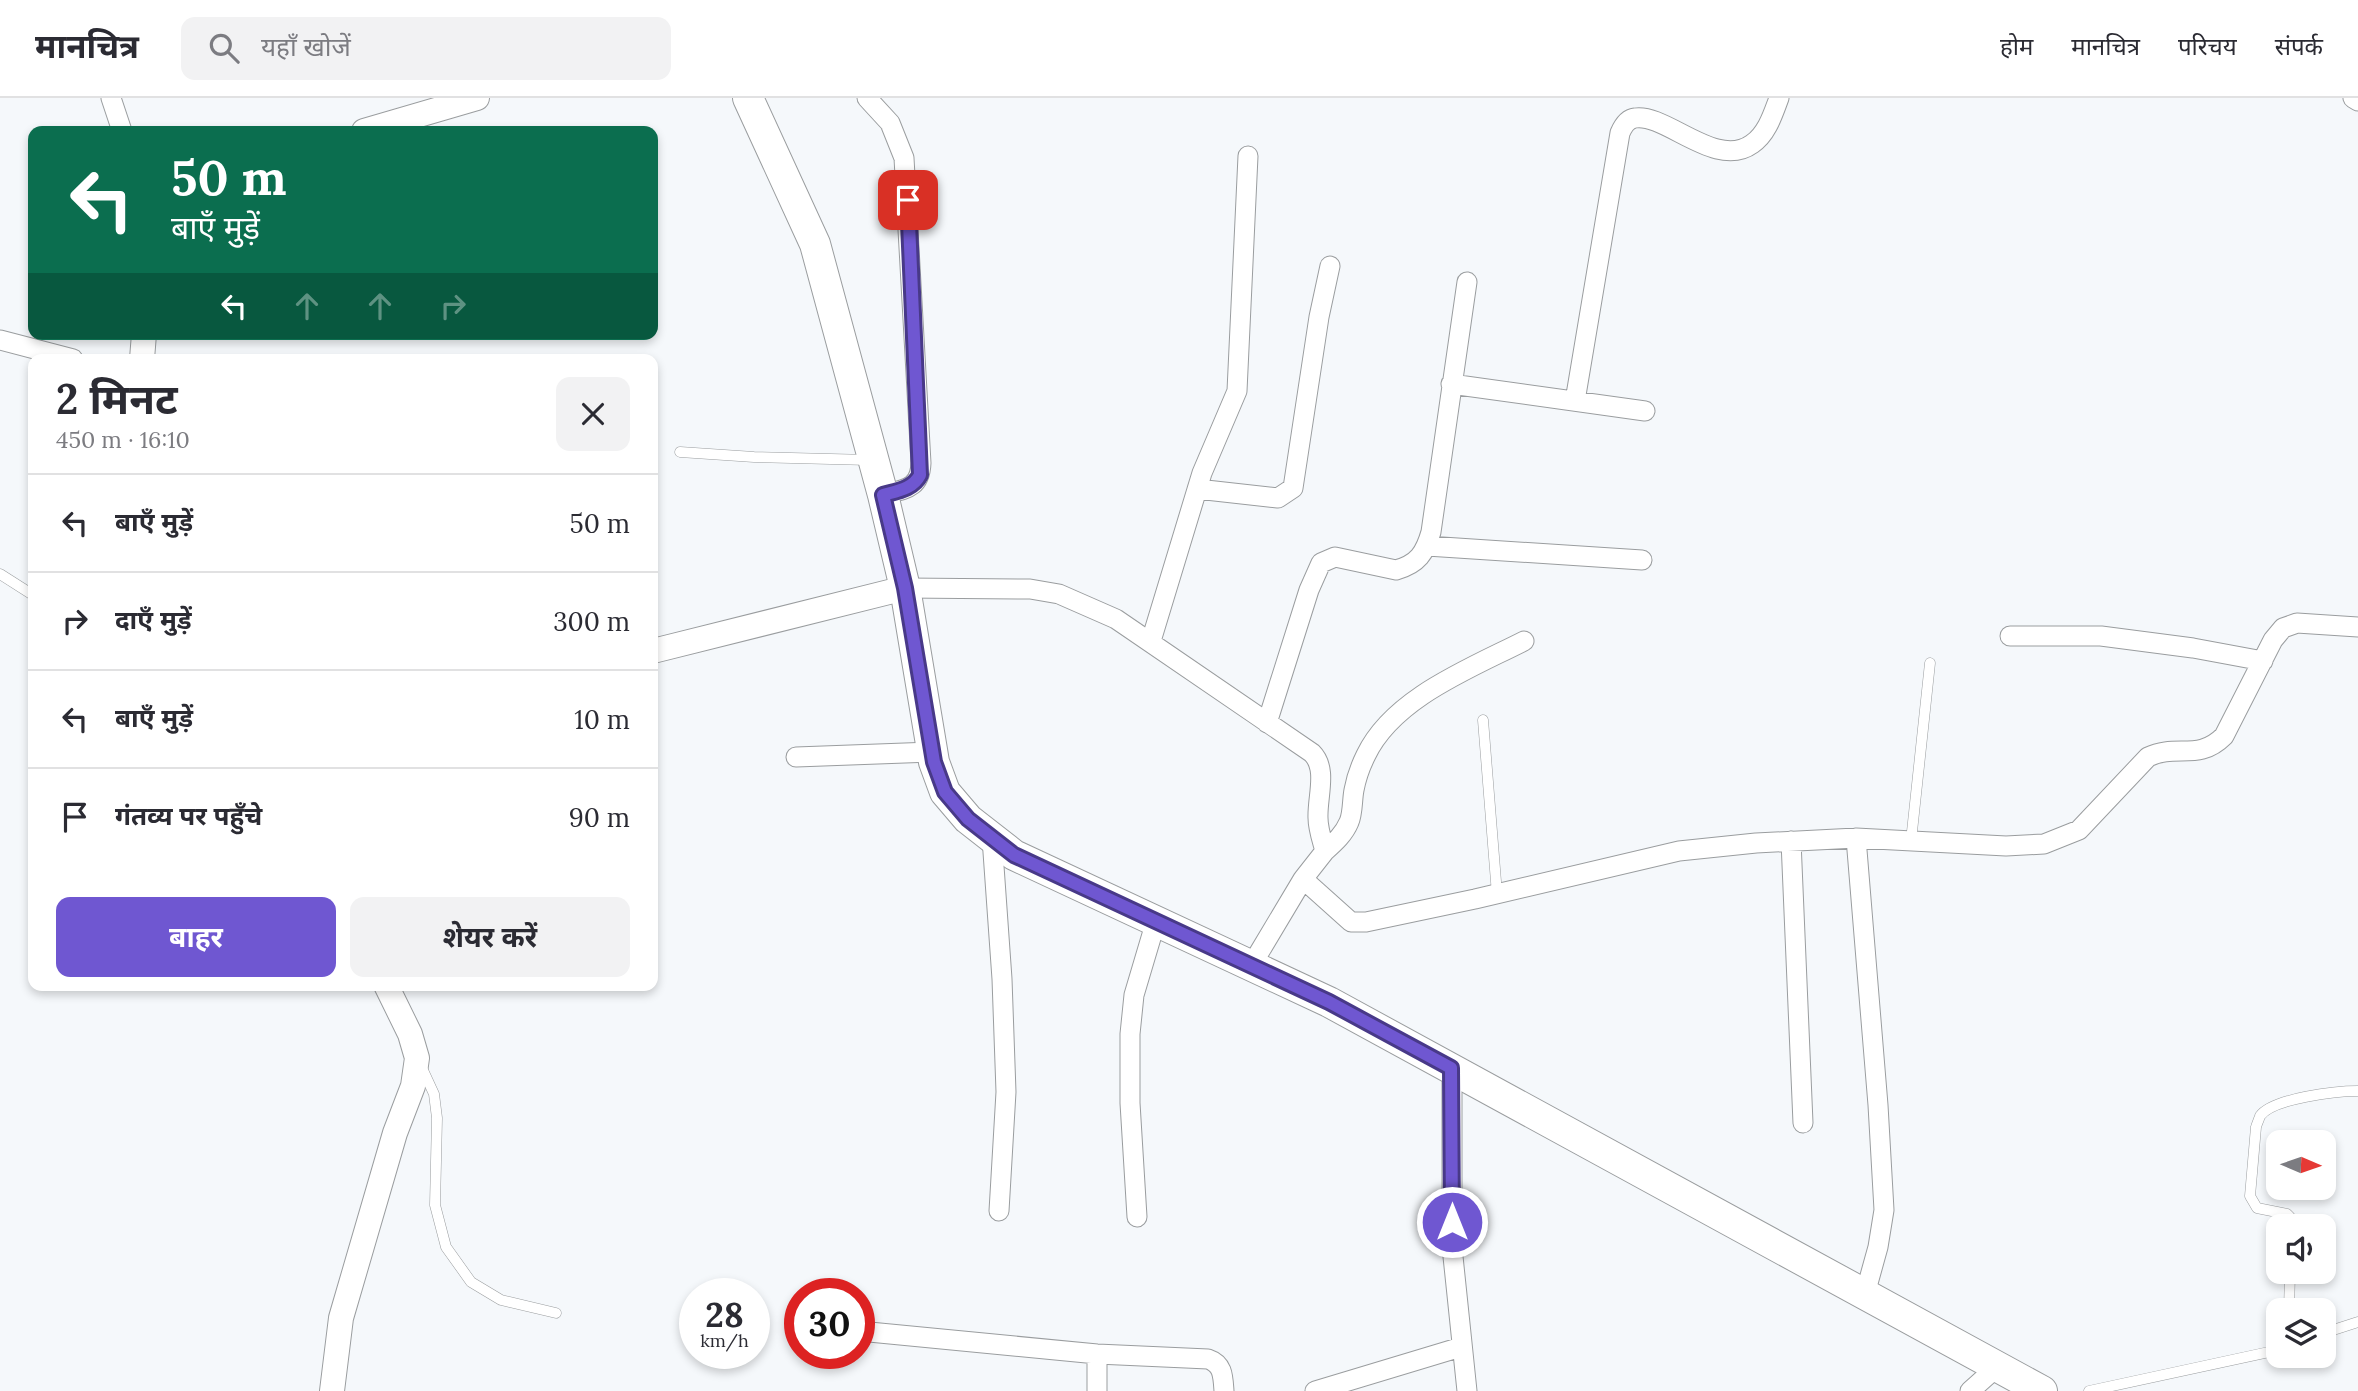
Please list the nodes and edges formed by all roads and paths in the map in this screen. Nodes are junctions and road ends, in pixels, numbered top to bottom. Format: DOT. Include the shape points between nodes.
graph roads {
  1 [pos="111,98"];
  2 [pos="477,98"];
  3 [pos="748,98"];
  4 [pos="867,98"];
  5 [pos="1779,98"];
  6 [pos="2353,98"];
  7 [pos="2358,102"];
  8 [pos="120,126"];
  9 [pos="381,126"];
  10 [pos="1248,156"];
  11 [pos="1330,266"];
  12 [pos="1467,282"];
  13 [pos="0,340"];
  14 [pos="55,354"];
  15 [pos="1451,384"];
  16 [pos="1575,401"];
  17 [pos="1645,411"];
  18 [pos="680,452"];
  19 [pos="874,460"];
  20 [pos="1197,489"];
  21 [pos="883,495"];
  22 [pos="1427,546"];
  23 [pos="1642,560"];
  24 [pos="0,574"];
  25 [pos="905,588"];
  26 [pos="28,592"];
  27 [pos="2358,627"];
  28 [pos="2010,636"];
  29 [pos="1524,641"];
  30 [pos="1151,642"];
  31 [pos="658,650"];
  32 [pos="2263,661"];
  33 [pos="1930,663"];
  34 [pos="1483,720"];
  35 [pos="1267,723"];
  36 [pos="932,752"];
  37 [pos="796,757"];
  38 [pos="992,838"];
  39 [pos="1856,838"];
  40 [pos="1791,841"];
  41 [pos="1911,842"];
  42 [pos="1325,851"];
  43 [pos="1303,879"];
  44 [pos="1497,894"];
  45 [pos="1156,922"];
  46 [pos="1251,965"];
  47 [pos="389,991"];
  48 [pos="417,1058"];
  49 [pos="1451,1068"];
  50 [pos="2358,1090"];
  51 [pos="1803,1123"];
  52 [pos="999,1211"];
  53 [pos="2287,1214"];
  54 [pos="1137,1217"];
  55 [pos="1865,1294"];
  56 [pos="556,1313"];
  57 [pos="2358,1322"];
  58 [pos="2336,1329"];
  59 [pos="875,1333"];
  60 [pos="1461,1347"];
  61 [pos="2266,1353"];
  62 [pos="1097,1354"];
  63 [pos="1998,1366"];
  64 [pos="332,1391"];
  65 [pos="1097,1391"];
  66 [pos="1224,1391"];
  67 [pos="1315,1391"];
  68 [pos="1467,1391"];
  69 [pos="1970,1391"];
  70 [pos="2042,1391"];
  71 [pos="2089,1391"];
  1 -- 8 [label="street"];
  2 -- 9 [label="street"];
  3 -- 19 [label="main road" via="815,244"];
  4 -- 21 [label="street" via="890,123 904,158 920,463 916,483"];
  5 -- 16 [label="street" via="1765,130 1754,143 1735,152 1647,120 1635,118 1624,124"];
  6 -- 7 [label="street"];
  10 -- 20 [label="street" via="1237,391"];
  11 -- 20 [label="street" via="1293,488 1278,498"];
  12 -- 15 [label="street"];
  13 -- 14 [label="street"];
  15 -- 16 [label="street"];
  15 -- 22 [label="street"];
  16 -- 17 [label="street"];
  18 -- 19 [label="lane"];
  19 -- 21 [label="main road"];
  20 -- 30 [label="street"];
  21 -- 25 [label="main road"];
  22 -- 23 [label="street"];
  22 -- 35 [label="street" via="1414,561 1396,570 1335,557 1321,563"];
  24 -- 26 [label="lane"];
  25 -- 30 [label="street" via="1030,589 1059,594 1116,619"];
  25 -- 31 [label="street"];
  25 -- 36 [label="main road"];
  27 -- 32 [label="street" via="2297,622 2283,628"];
  28 -- 32 [label="street" via="2101,636"];
  29 -- 42 [label="street" via="1452,678 1404,707 1388,723 1367,753 1354,787 1350,820"];
  30 -- 35 [label="street"];
  32 -- 41 [label="street" via="2224,736 2213,747 2160,751 2148,757 2078,830 2044,844"];
  33 -- 41 [label="lane"];
  34 -- 44 [label="lane"];
  35 -- 42 [label="street" via="1319,760 1318,820"];
  36 -- 37 [label="street"];
  36 -- 38 [label="main road" via="945,792"];
  38 -- 45 [label="main road" via="1014,855"];
  38 -- 52 [label="street" via="1006,1078"];
  39 -- 40 [label="street"];
  39 -- 41 [label="street"];
  39 -- 55 [label="street" via="1884,1210"];
  40 -- 44 [label="street" via="1679,851"];
  40 -- 51 [label="street"];
  42 -- 43 [label="street"];
  43 -- 44 [label="street" via="1351,922"];
  43 -- 46 [label="street"];
  45 -- 46 [label="main road"];
  45 -- 54 [label="street" via="1134,995 1130,1034"];
  46 -- 49 [label="main road"];
  47 -- 48 [label="street"];
  48 -- 56 [label="lane" via="434,1094 435,1205 446,1247 471,1282 501,1300"];
  48 -- 64 [label="street" via="414,1086 395,1133 341,1318"];
  49 -- 55 [label="main road"];
  49 -- 60 [label="street" via="1452,1247"];
  50 -- 53 [label="lane" via="2331,1091 2276,1105 2260,1116 2250,1196 2257,1208"];
  55 -- 63 [label="main road"];
  57 -- 58 [label="lane"];
  59 -- 62 [label="street"];
  60 -- 67 [label="street"];
  60 -- 68 [label="street"];
  61 -- 71 [label="lane"];
  62 -- 65 [label="street"];
  62 -- 66 [label="street" via="1208,1359 1221,1369"];
  63 -- 69 [label="street"];
  63 -- 70 [label="main road"];
}
